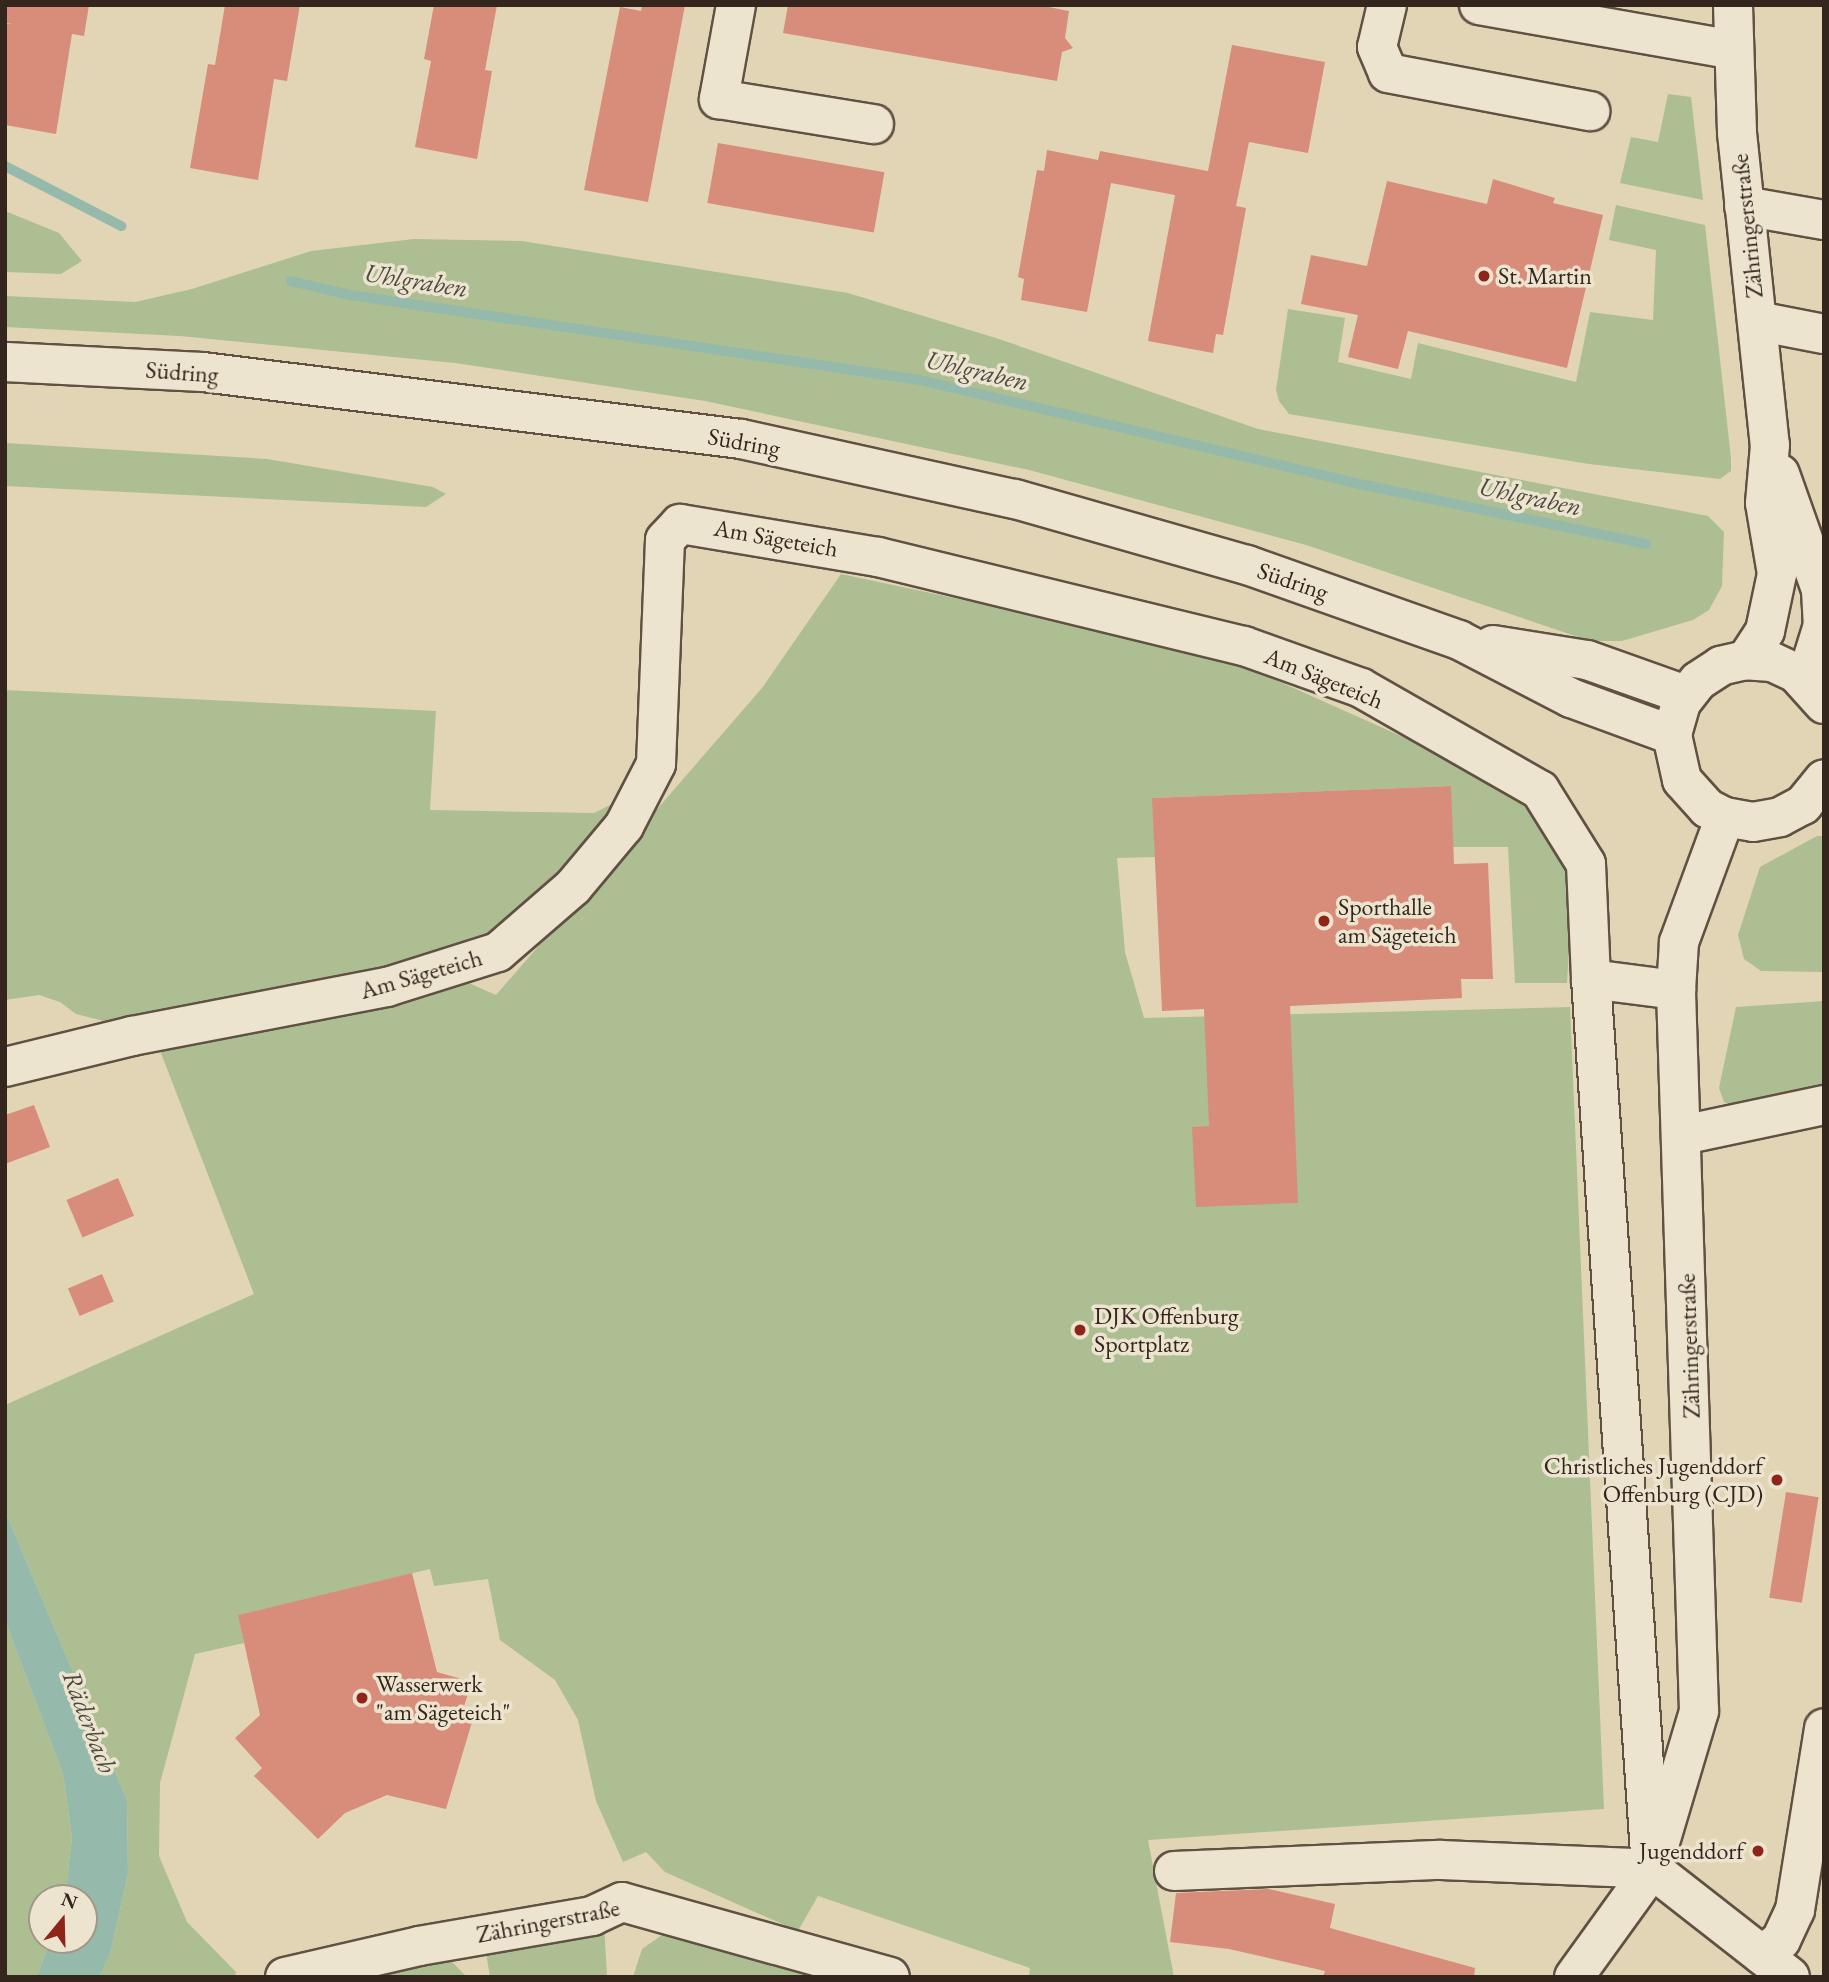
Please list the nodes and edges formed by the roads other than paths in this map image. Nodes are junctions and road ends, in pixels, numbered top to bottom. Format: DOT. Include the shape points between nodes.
graph roads {
  1 [pos="736,5"];
  2 [pos="1387,5"];
  3 [pos="1479,5"];
  4 [pos="1734,5"];
  5 [pos="1733,50"];
  6 [pos="1590,111"];
  7 [pos="874,124"];
  8 [pos="1744,205"];
  9 [pos="1824,220"];
  10 [pos="1757,321"];
  11 [pos="1824,334"];
  12 [pos="5,362"];
  13 [pos="1770,445"];
  14 [pos="1460,640"];
  15 [pos="1746,660"];
  16 [pos="1815,692"];
  17 [pos="1686,695"];
  18 [pos="1672,735"];
  19 [pos="1822,787"];
  20 [pos="1726,817"];
  21 [pos="1591,979"];
  22 [pos="1676,990"];
  23 [pos="5,1068"];
  24 [pos="1824,1105"];
  25 [pos="1683,1135"];
  26 [pos="1824,1728"];
  27 [pos="1652,1870"];
  28 [pos="1174,1871"];
  29 [pos="1776,1966"];
  30 [pos="285,1977"];
  31 [pos="890,1977"];
  32 [pos="1574,1977"];
  1 -- 7 [label="street" via="719,99"];
  2 -- 6 [label="street" via="1377,47 1388,73"];
  3 -- 5 [label="street"];
  4 -- 5 [label="street, Zähringerstraße"];
  5 -- 8 [label="street, Zähringerstraße"];
  8 -- 9 [label="street"];
  8 -- 10 [label="street, Zähringerstraße"];
  10 -- 11 [label="street"];
  10 -- 13 [label="street, Zähringerstraße"];
  12 -- 14 [label="street, Südring" via="203,372 741,439 1015,499 1247,565"];
  13 -- 15 [label="street, Zähringerstraße" via="1765,503 1777,574 1765,631"];
  13 -- 16 [label="street, Zähringerstraße" via="1822,590"];
  14 -- 17 [label="street, Südring" via="1587,660"];
  14 -- 18 [label="street, Südring" via="1571,698"];
  15 -- 16 [label="street" via="1772,662"];
  15 -- 17 [label="street" via="1721,666"];
  17 -- 18 [label="street"];
  18 -- 20 [label="street" via="1682,780 1707,808"];
  19 -- 20 [label="street" via="1780,817 1753,822"];
  20 -- 22 [label="street, Zähringerstraße" via="1679,942"];
  21 -- 22 [label="street"];
  21 -- 23 [label="street, Am Sägeteich" via="1586,864 1540,790 1360,688 1244,646 878,557 680,524 665,540 656,764 624,826 573,887 498,952 387,987 132,1035"];
  21 -- 27 [label="street" via="1643,1795"];
  22 -- 25 [label="street, Zähringerstraße"];
  24 -- 25 [label="street"];
  25 -- 27 [label="street, Zähringerstraße" via="1699,1711"];
  26 -- 29 [label="street" via="1795,1909"];
  27 -- 28 [label="street" via="1441,1860"];
  27 -- 29 [label="street"];
  27 -- 32 [label="street, Zähringerstraße"];
  30 -- 31 [label="street, Zähringerstraße" via="419,1946 592,1916 622,1902"];
}
